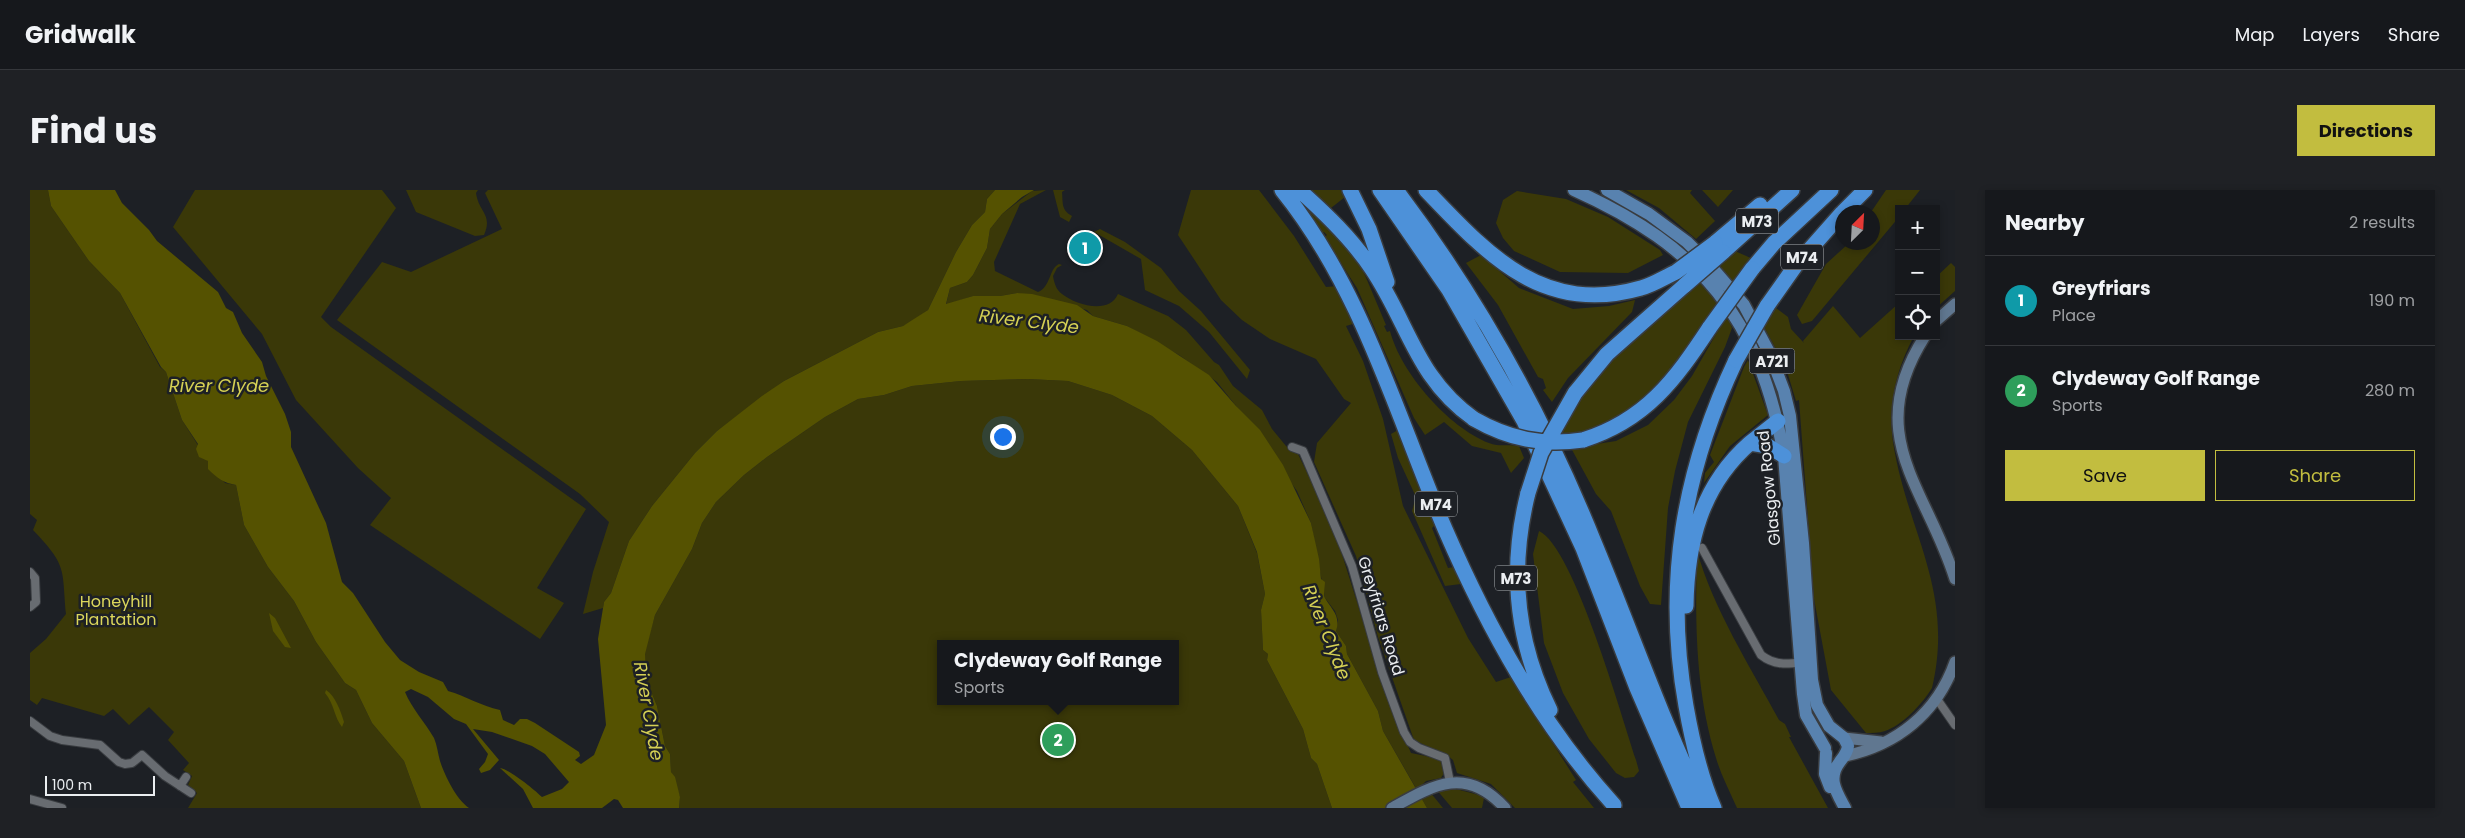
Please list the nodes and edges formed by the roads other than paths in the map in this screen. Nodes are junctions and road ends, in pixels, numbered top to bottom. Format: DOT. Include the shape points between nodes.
graph roads {
  1 [pos="1282,190"];
  2 [pos="1300,190"];
  3 [pos="1350,190"];
  4 [pos="1380,190"];
  5 [pos="1396,190"];
  6 [pos="1426,190"];
  7 [pos="1574,190"];
  8 [pos="1607,190"];
  9 [pos="1778,190"];
  10 [pos="1792,190"];
  11 [pos="1831,190"];
  12 [pos="1865,190"];
  13 [pos="1851,205"];
  14 [pos="1835,222"];
  15 [pos="1719,247"];
  16 [pos="1955,304"];
  17 [pos="1940,318"];
  18 [pos="1409,340"];
  19 [pos="1923,340"];
  20 [pos="1770,354"];
  21 [pos="1778,420"];
  22 [pos="1750,444"];
  23 [pos="1292,447"];
  24 [pos="1784,456"];
  25 [pos="1689,492"];
  26 [pos="1702,548"];
  27 [pos="30,572"];
  28 [pos="1955,579"];
  29 [pos="30,607"];
  30 [pos="1805,662"];
  31 [pos="1955,662"];
  32 [pos="1937,699"];
  33 [pos="1694,715"];
  34 [pos="30,721"];
  35 [pos="1955,725"];
  36 [pos="1842,737"];
  37 [pos="1883,743"];
  38 [pos="1825,751"];
  39 [pos="1844,758"];
  40 [pos="186,777"];
  41 [pos="1450,782"];
  42 [pos="180,786"];
  43 [pos="191,793"];
  44 [pos="30,799"];
  45 [pos="1616,806"];
  46 [pos="62,808"];
  47 [pos="1392,808"];
  48 [pos="1505,808"];
  49 [pos="1689,808"];
  50 [pos="1704,808"];
  51 [pos="1714,808"];
  52 [pos="1722,808"];
  53 [pos="1838,808"];
  54 [pos="1845,808"];
  1 -- 45 [label="highway, M74" via="1327,256 1368,334 1445,529 1483,609 1560,741"];
  2 -- 18 [label="highway, M74" via="1372,268"];
  3 -- 18 [label="highway, M74" via="1369,230"];
  4 -- 49 [label="highway" via="1449,290 1524,421 1583,548 1637,688"];
  5 -- 50 [label="highway" via="1487,326 1549,443 1594,542 1661,714"];
  6 -- 15 [label="highway, M73, bridge" via="1500,262 1537,284 1572,293 1609,295 1643,288"];
  7 -- 21 [label="main road, Glasgow Road / A721" via="1648,228 1681,253 1705,278 1736,316 1756,355"];
  8 -- 20 [label="main road, Glasgow Road / A721" via="1649,214 1687,242 1707,262 1744,306"];
  9 -- 15 [label="highway, M73"];
  10 -- 15 [label="highway, M73"];
  11 -- 18 [label="highway, M74, bridge" via="1752,269 1669,385 1648,405 1613,429 1583,440 1553,444 1525,440 1499,433 1474,419 1440,389"];
  12 -- 13 [label="highway, M74"];
  14 -- 25 [label="highway, M74, bridge" via="1796,265 1767,306 1736,360 1712,412"];
  15 -- 45 [label="highway, M73, bridge" via="1685,285 1608,354 1575,393 1541,454 1528,493 1518,542 1516,579 1525,646 1540,688 1560,727"];
  16 -- 17 [label="main road"];
  19 -- 28 [label="main road" via="1904,382 1899,432 1909,473"];
  20 -- 21 [label="main road" via="1785,413"];
  20 -- 30 [label="main road, Glasgow Road / A721" via="1790,416 1803,543"];
  21 -- 22 [label="highway"];
  21 -- 24 [label="main road, Glasgow Road / A721"];
  22 -- 24 [label="highway" via="1768,446"];
  22 -- 33 [label="highway" via="1714,484 1692,539 1686,619"];
  23 -- 41 [label="street, Greyfriars Road" via="1303,452 1352,566 1382,672 1404,732 1419,748 1445,758"];
  24 -- 30 [label="main road, Glasgow Road / A721"];
  25 -- 33 [label="highway, M74" via="1680,598 1684,664"];
  25 -- 51 [label="highway, M74" via="1678,551 1678,651 1696,756"];
  26 -- 30 [label="street" via="1761,654 1769,661 1781,664"];
  27 -- 29 [label="street" via="35,578 36,602"];
  30 -- 36 [label="main road, Glasgow Road / A721" via="1817,705 1828,726"];
  30 -- 38 [label="main road, Glasgow Road / A721" via="1806,715"];
  31 -- 32 [label="main road"];
  32 -- 35 [label="street"];
  32 -- 37 [label="main road" via="1910,728"];
  33 -- 52 [label="highway" via="1705,761"];
  34 -- 42 [label="street" via="50,736 100,745 125,764 142,755"];
  36 -- 37 [label="main road"];
  36 -- 38 [label="main road" via="1829,740"];
  36 -- 39 [label="main road" via="1848,746"];
  37 -- 39 [label="main road"];
  38 -- 39 [label="main road" via="1834,759"];
  38 -- 53 [label="main road, Glasgow Road / A721" via="1825,774"];
  39 -- 54 [label="main road" via="1834,770 1832,780"];
  40 -- 42 [label="street"];
  41 -- 47 [label="main road" via="1430,786"];
  41 -- 48 [label="main road" via="1479,789"];
  42 -- 43 [label="street"];
  44 -- 46 [label="street"];
}
